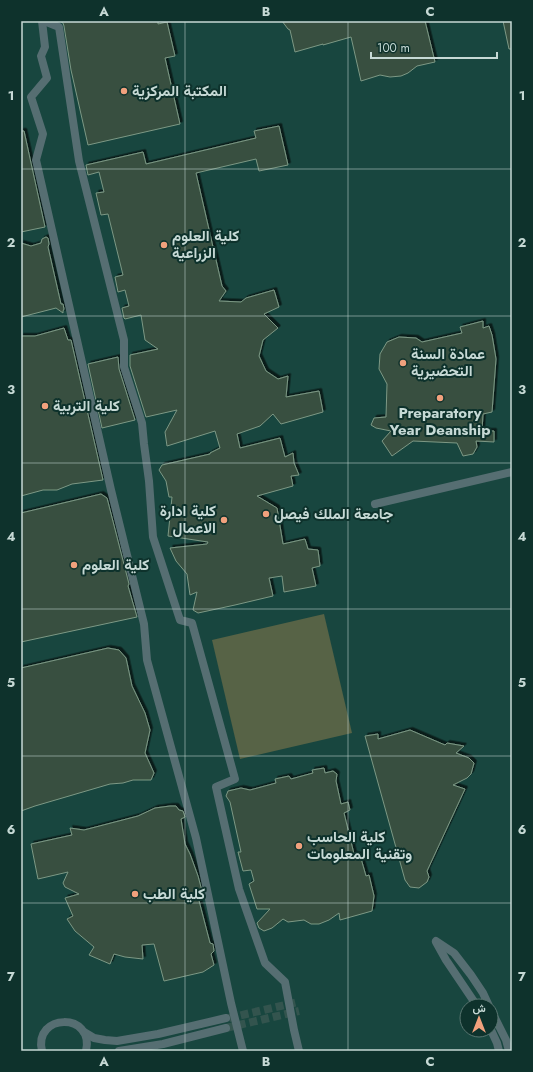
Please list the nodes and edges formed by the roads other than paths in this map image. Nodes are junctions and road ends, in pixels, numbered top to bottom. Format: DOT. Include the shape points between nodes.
graph roads {
  1 [pos="43,21"];
  2 [pos="512,472"];
  3 [pos="375,504"];
  4 [pos="472,998"];
  5 [pos="485,998"];
  6 [pos="226,1018"];
  7 [pos="499,1026"];
  8 [pos="226,1028"];
  9 [pos="84,1032"];
  10 [pos="495,1038"];
  11 [pos="42,1051"];
  12 [pos="86,1051"];
  13 [pos="119,1051"];
  14 [pos="243,1051"];
  15 [pos="299,1051"];
  16 [pos="499,1051"];
  17 [pos="509,1051"];
  1 -- 14 [label="street" via="45,48 42,56 47,78 31,97 43,134 36,160 144,624 147,660 196,838"];
  1 -- 15 [label="street" via="59,27 80,161 124,340 124,367 142,422 154,537 180,620 192,623 236,779 216,787 239,889 265,963 286,982"];
  2 -- 3 [label="street"];
  4 -- 5 [label="street" via="436,941 454,953"];
  6 -- 9 [label="street" via="117,1041 94,1038"];
  7 -- 17 [label="street"];
  8 -- 13 [label="street" via="163,1044"];
  9 -- 11 [label="street" via="72,1023 56,1023 44,1032"];
  9 -- 12 [label="street"];
  10 -- 16 [label="street"];
}
